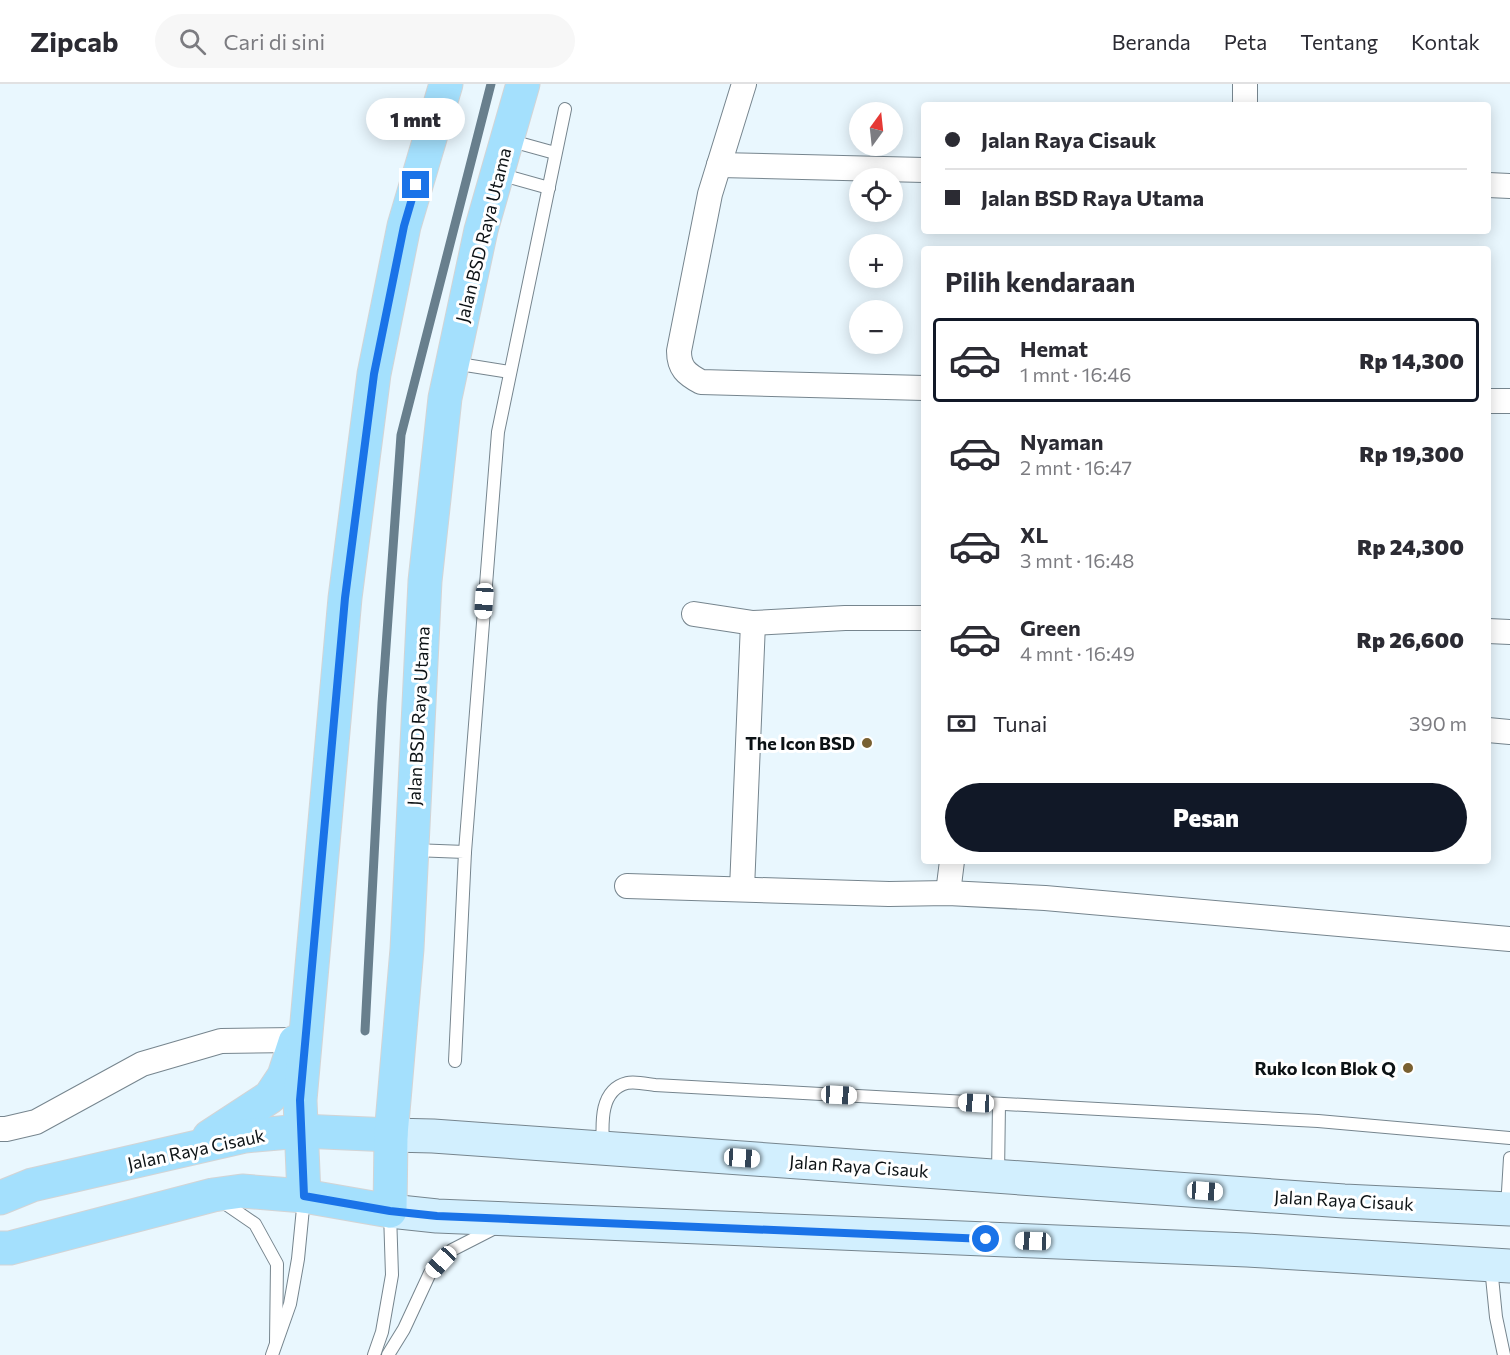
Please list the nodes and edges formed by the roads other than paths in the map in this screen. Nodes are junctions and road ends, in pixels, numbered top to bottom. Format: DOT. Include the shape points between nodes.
graph roads {
  1 [pos="446,84"];
  2 [pos="523,84"];
  3 [pos="744,84"];
  4 [pos="1245,84"];
  5 [pos="1245,102"];
  6 [pos="565,109"];
  7 [pos="507,140"];
  8 [pos="555,153"];
  9 [pos="719,165"];
  10 [pos="921,170"];
  11 [pos="498,173"];
  12 [pos="1491,185"];
  13 [pos="1510,186"];
  14 [pos="549,188"];
  15 [pos="453,363"];
  16 [pos="510,372"];
  17 [pos="921,387"];
  18 [pos="1491,401"];
  19 [pos="1510,402"];
  20 [pos="694,614"];
  21 [pos="921,618"];
  22 [pos="753,623"];
  23 [pos="1491,631"];
  24 [pos="1510,632"];
  25 [pos="1491,730"];
  26 [pos="1510,732"];
  27 [pos="412,850"];
  28 [pos="465,852"];
  29 [pos="952,864"];
  30 [pos="627,886"];
  31 [pos="742,889"];
  32 [pos="948,892"];
  33 [pos="1510,939"];
  34 [pos="310,997"];
  35 [pos="296,1040"];
  36 [pos="455,1061"];
  37 [pos="999,1104"];
  38 [pos="0,1129"];
  39 [pos="301,1131"];
  40 [pos="392,1135"];
  41 [pos="1510,1138"];
  42 [pos="192,1148"];
  43 [pos="603,1148"];
  44 [pos="1510,1158"];
  45 [pos="998,1176"];
  46 [pos="213,1195"];
  47 [pos="304,1196"];
  48 [pos="0,1198"];
  49 [pos="1509,1209"];
  50 [pos="390,1211"];
  51 [pos="512,1219"];
  52 [pos="0,1248"];
  53 [pos="1501,1266"];
  54 [pos="276,1342"];
  55 [pos="272,1355"];
  56 [pos="374,1355"];
  57 [pos="388,1355"];
  58 [pos="1504,1355"];
  1 -- 34 [label="main road" via="404,226 374,374 345,598"];
  2 -- 7 [label="main road, Jalan BSD Raya Utama"];
  3 -- 9 [label="street"];
  4 -- 5 [label="street"];
  6 -- 8 [label="lane"];
  7 -- 8 [label="lane"];
  7 -- 11 [label="main road, Jalan BSD Raya Utama"];
  8 -- 14 [label="lane"];
  9 -- 10 [label="street"];
  9 -- 17 [label="street" via="679,351 683,370 701,382"];
  11 -- 14 [label="lane"];
  11 -- 15 [label="main road, Jalan BSD Raya Utama" via="481,230"];
  12 -- 13 [label="street"];
  14 -- 16 [label="lane"];
  15 -- 16 [label="lane"];
  15 -- 27 [label="main road, Jalan BSD Raya Utama" via="445,398 425,581"];
  16 -- 28 [label="lane" via="498,432"];
  18 -- 19 [label="street"];
  20 -- 22 [label="street"];
  21 -- 22 [label="street"];
  22 -- 31 [label="street"];
  23 -- 24 [label="street"];
  25 -- 26 [label="street"];
  27 -- 28 [label="lane"];
  27 -- 40 [label="main road, Jalan BSD Raya Utama"];
  28 -- 36 [label="lane"];
  29 -- 32 [label="street"];
  30 -- 31 [label="street"];
  31 -- 32 [label="street"];
  32 -- 33 [label="street"];
  34 -- 35 [label="main road"];
  34 -- 39 [label="main road" via="300,1100"];
  35 -- 38 [label="street" via="221,1041 142,1064 36,1122"];
  35 -- 42 [label="main road" via="284,1076 270,1097"];
  37 -- 41 [label="lane" via="1318,1121"];
  37 -- 43 [label="lane" via="629,1082 617,1087 603,1106"];
  37 -- 45 [label="lane"];
  39 -- 40 [label="main road, Jalan Raya Cisauk"];
  39 -- 42 [label="main road, Jalan Raya Cisauk" via="245,1136"];
  39 -- 47 [label="main road"];
  40 -- 43 [label="main road, Jalan Raya Cisauk"];
  40 -- 50 [label="main road, Jalan BSD Raya Utama"];
  42 -- 48 [label="main road, Jalan Raya Cisauk" via="32,1185"];
  43 -- 45 [label="main road, Jalan Raya Cisauk"];
  44 -- 49 [label="lane"];
  45 -- 49 [label="main road, Jalan Raya Cisauk"];
  46 -- 47 [label="main road" via="242,1191"];
  46 -- 52 [label="main road"];
  46 -- 54 [label="lane" via="255,1224 277,1264"];
  47 -- 50 [label="main road"];
  47 -- 54 [label="lane" via="290,1304"];
  50 -- 51 [label="main road"];
  50 -- 56 [label="lane, Jalan BSD Raya Utama" via="392,1275"];
  51 -- 53 [label="main road" via="1247,1250"];
  51 -- 57 [label="lane" via="452,1250 430,1273"];
  53 -- 58 [label="lane" via="1496,1317"];
  54 -- 55 [label="lane"];
}
